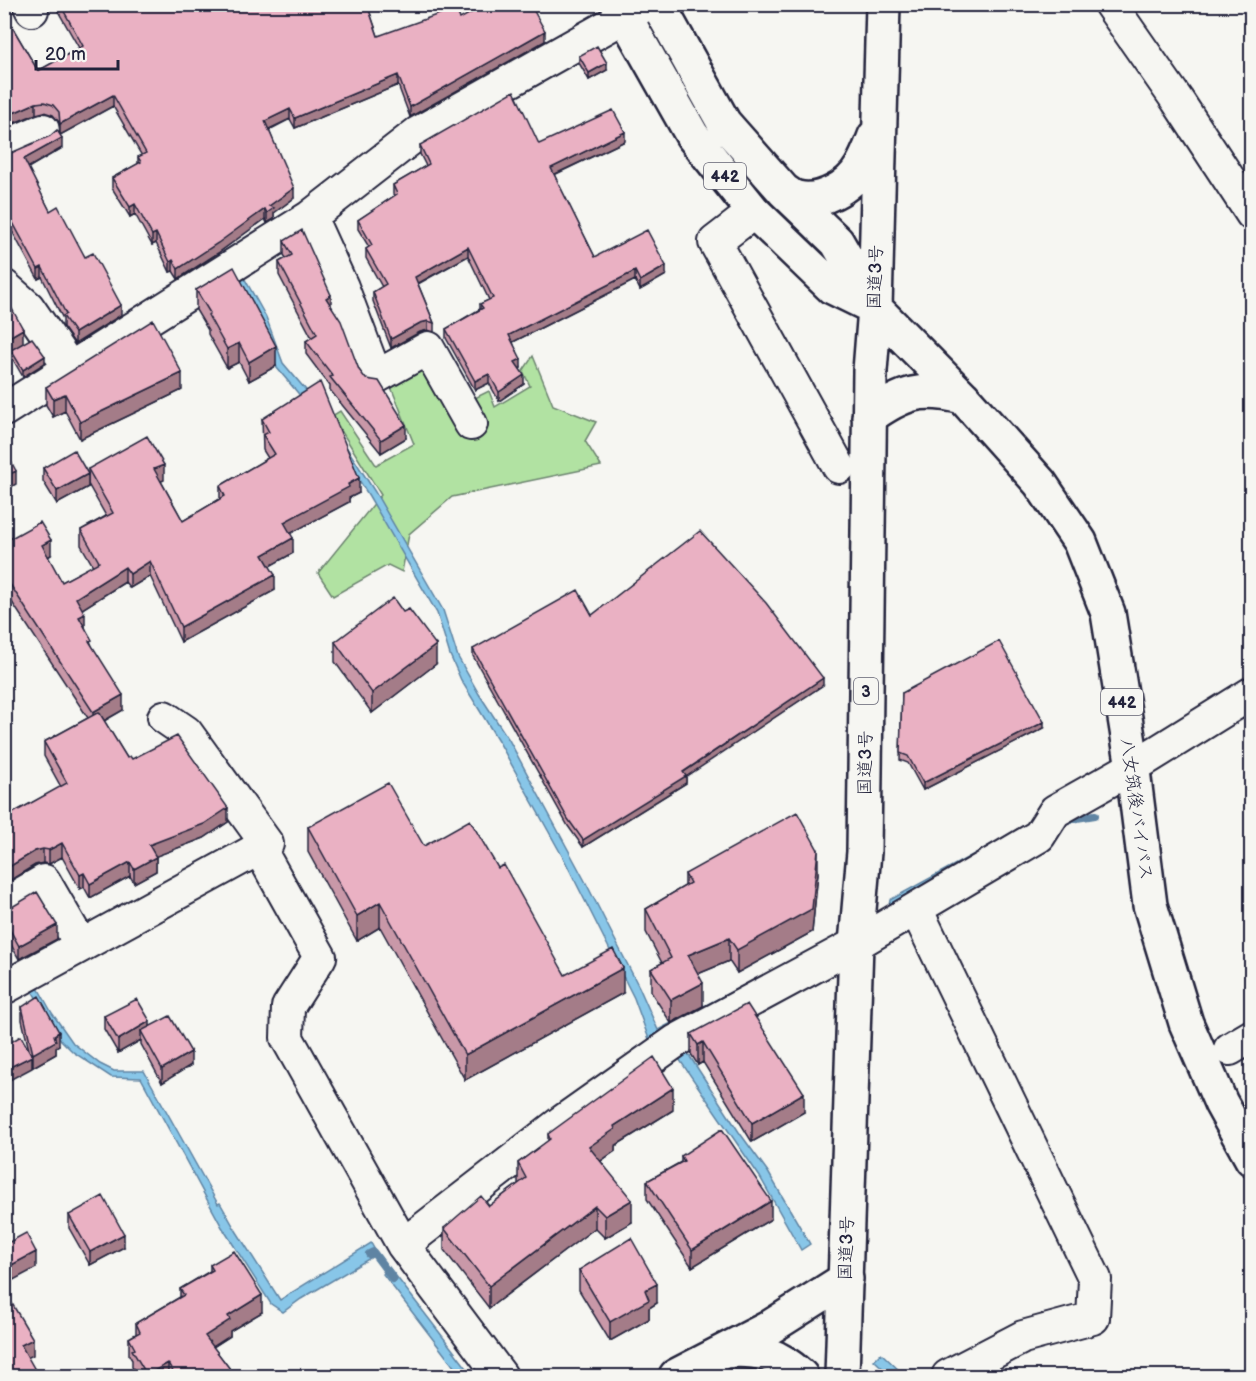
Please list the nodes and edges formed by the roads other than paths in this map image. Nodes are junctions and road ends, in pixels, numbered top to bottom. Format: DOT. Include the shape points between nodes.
graph roads {
  1 [pos="658,4"];
  2 [pos="883,4"];
  3 [pos="1110,4"];
  4 [pos="630,8"];
  5 [pos="879,128"];
  6 [pos="43,130"];
  7 [pos="4,147"];
  8 [pos="784,191"];
  9 [pos="317,212"];
  10 [pos="754,212"];
  11 [pos="1251,214"];
  12 [pos="360,284"];
  13 [pos="4,286"];
  14 [pos="875,308"];
  15 [pos="70,368"];
  16 [pos="963,397"];
  17 [pos="4,410"];
  18 [pos="869,417"];
  19 [pos="471,424"];
  20 [pos="839,467"];
  21 [pos="1251,693"];
  22 [pos="164,717"];
  23 [pos="1133,767"];
  24 [pos="260,848"];
  25 [pos="4,904"];
  26 [pos="916,909"];
  27 [pos="856,944"];
  28 [pos="81,945"];
  29 [pos="4,988"];
  30 [pos="1251,1159"];
  31 [pos="403,1245"];
  32 [pos="846,1279"];
  33 [pos="725,1351"];
  34 [pos="501,1377"];
  35 [pos="676,1377"];
  36 [pos="801,1377"];
  37 [pos="842,1377"];
  38 [pos="948,1377"];
  1 -- 8 [label="main road, 八女筑後バイパス / 442" via="724,123"];
  2 -- 5 [label="main road, 国道3号 / 3"];
  3 -- 11 [label="street"];
  4 -- 9 [label="street" via="418,133"];
  4 -- 10 [label="main road, 八女筑後バイパス / 442" via="692,135"];
  5 -- 8 [label="main road" via="861,168 846,185 817,197 797,198"];
  5 -- 14 [label="main road, 国道3号 / 3"];
  6 -- 7 [label="street"];
  8 -- 14 [label="main road, 八女筑後バイパス / 442" via="837,242"];
  9 -- 12 [label="street"];
  9 -- 15 [label="street"];
  9 -- 19 [label="street" via="376,377 429,348"];
  10 -- 14 [label="main road, 八女筑後バイパス / 442" via="832,287"];
  10 -- 20 [label="street" via="715,242"];
  13 -- 15 [label="street" via="28,307"];
  14 -- 16 [label="main road, 八女筑後バイパス / 442"];
  14 -- 18 [label="main road, 国道3号 / 3"];
  15 -- 17 [label="street"];
  16 -- 18 [label="main road" via="926,391 907,395"];
  16 -- 23 [label="main road, 八女筑後バイパス / 442" via="1040,483 1080,542 1108,613"];
  18 -- 27 [label="main road, 国道3号 / 3" via="864,841"];
  21 -- 23 [label="street"];
  22 -- 24 [label="street" via="186,732 267,844"];
  23 -- 26 [label="street" via="1055,811 1039,836"];
  23 -- 30 [label="main road, 八女筑後バイパス / 442" via="1150,905 1185,1023"];
  24 -- 28 [label="street"];
  24 -- 31 [label="street" via="320,957 288,1007 287,1038"];
  25 -- 28 [label="street" via="44,882"];
  26 -- 27 [label="street"];
  26 -- 38 [label="street" via="1095,1279 1093,1318 1023,1337"];
  27 -- 31 [label="street" via="676,1041 563,1121"];
  27 -- 32 [label="main road, 国道3号 / 3"];
  28 -- 29 [label="street"];
  31 -- 34 [label="street"];
  32 -- 33 [label="main road"];
  32 -- 37 [label="main road, 国道3号 / 3"];
  33 -- 35 [label="main road"];
  33 -- 36 [label="main road" via="761,1351 788,1364"];
}
